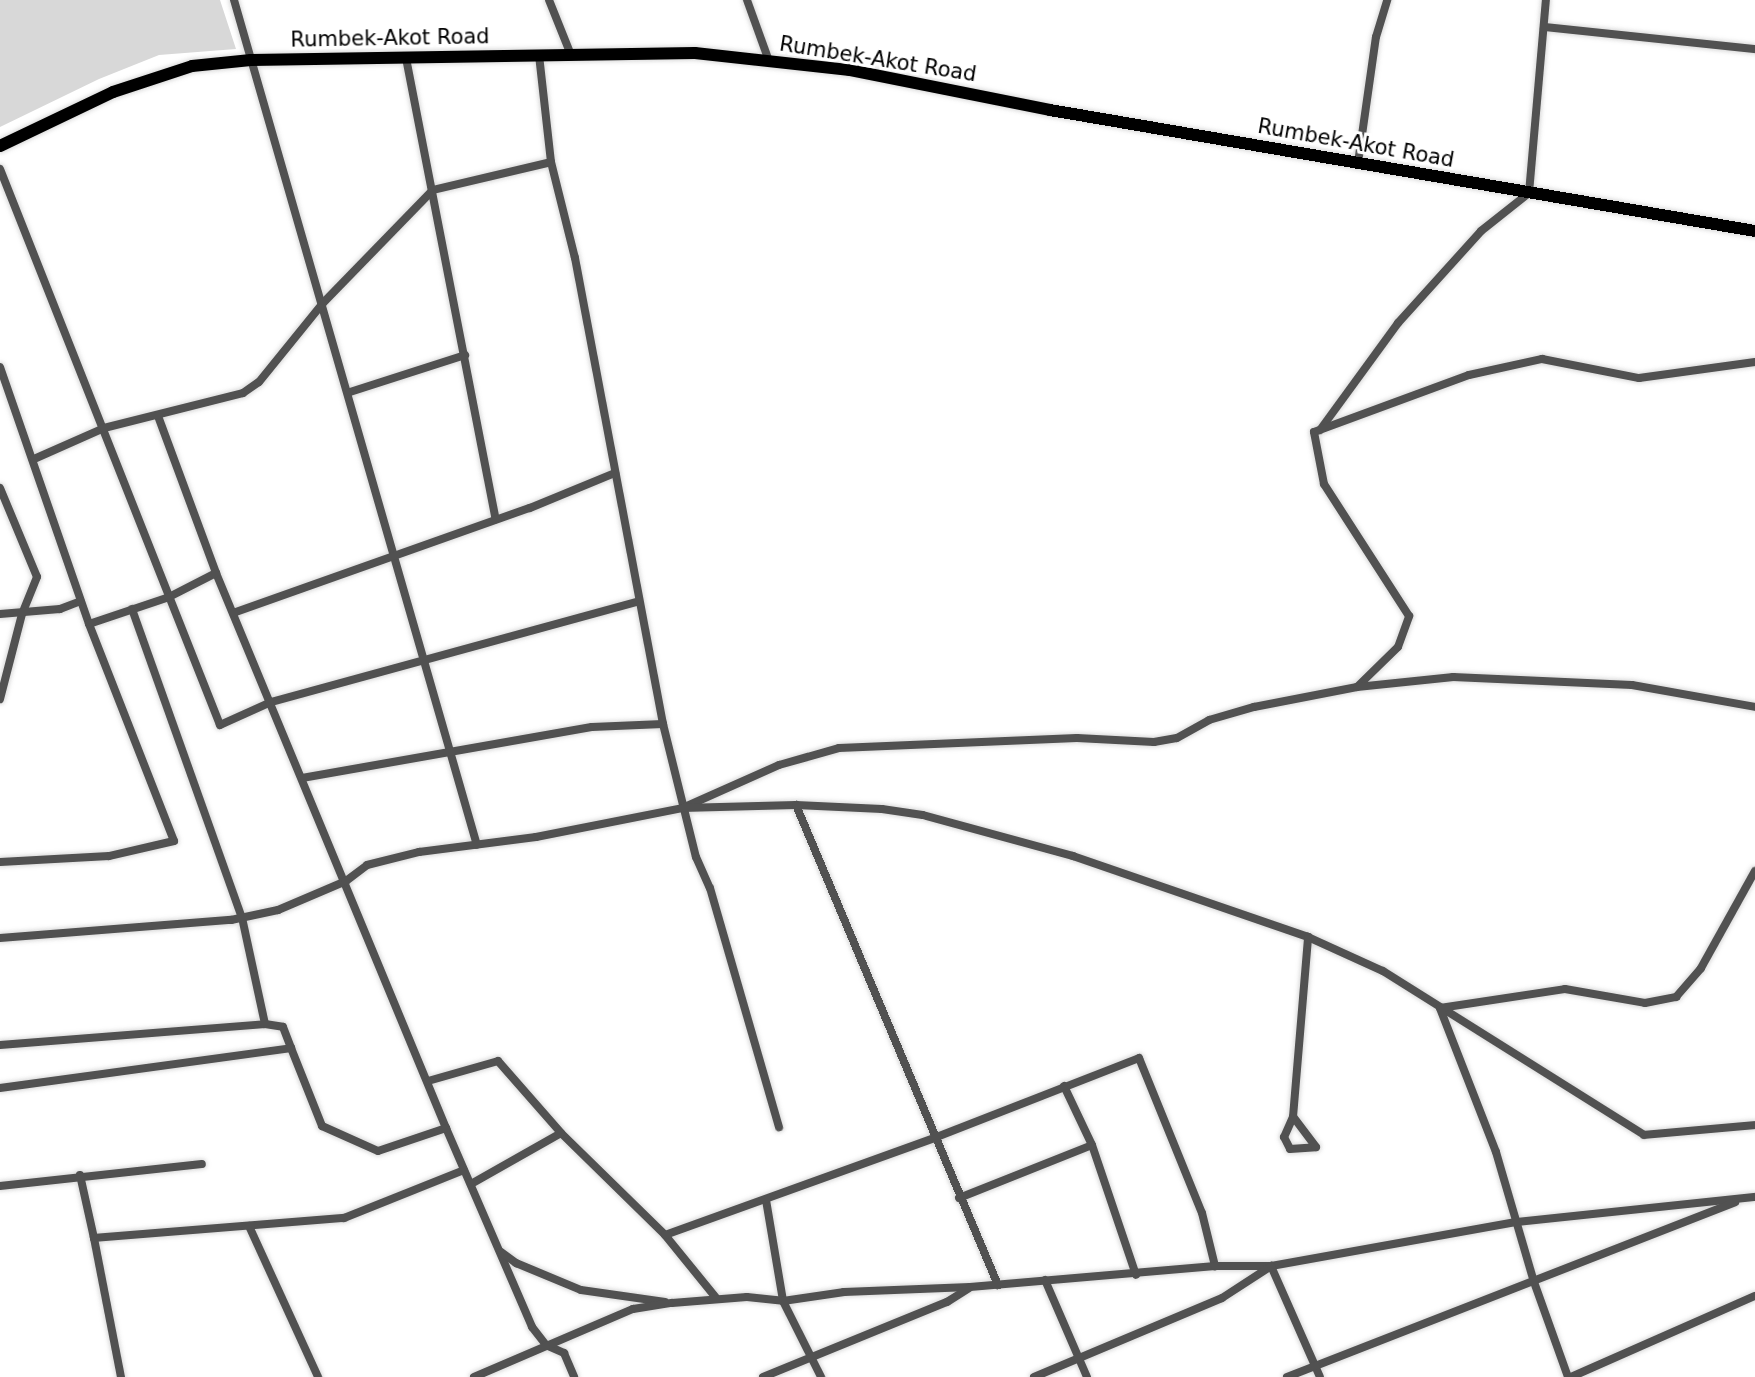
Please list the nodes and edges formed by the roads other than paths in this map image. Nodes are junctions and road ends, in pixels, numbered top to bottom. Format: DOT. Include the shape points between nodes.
graph roads {
  1 [pos="234,0"];
  2 [pos="549,0"];
  3 [pos="747,0"];
  4 [pos="1387,0"];
  5 [pos="1546,0"];
  6 [pos="1544,27"];
  7 [pos="1755,49"];
  8 [pos="571,55"];
  9 [pos="539,56"];
  10 [pos="406,58"];
  11 [pos="251,60"];
  12 [pos="769,61"];
  13 [pos="0,146"];
  14 [pos="551,162"];
  15 [pos="1358,164"];
  16 [pos="0,170"];
  17 [pos="433,190"];
  18 [pos="1529,193"];
  19 [pos="1755,231"];
  20 [pos="323,303"];
  21 [pos="465,355"];
  22 [pos="1755,362"];
  23 [pos="0,367"];
  24 [pos="350,392"];
  25 [pos="158,416"];
  26 [pos="104,428"];
  27 [pos="1320,430"];
  28 [pos="34,459"];
  29 [pos="615,473"];
  30 [pos="0,488"];
  31 [pos="496,519"];
  32 [pos="395,553"];
  33 [pos="216,573"];
  34 [pos="169,597"];
  35 [pos="81,601"];
  36 [pos="637,602"];
  37 [pos="132,609"];
  38 [pos="233,613"];
  39 [pos="0,614"];
  40 [pos="22,614"];
  41 [pos="89,624"];
  42 [pos="425,658"];
  43 [pos="1357,687"];
  44 [pos="0,699"];
  45 [pos="270,702"];
  46 [pos="1755,706"];
  47 [pos="663,724"];
  48 [pos="451,750"];
  49 [pos="303,778"];
  50 [pos="796,805"];
  51 [pos="682,808"];
  52 [pos="477,845"];
  53 [pos="0,862"];
  54 [pos="1755,871"];
  55 [pos="346,881"];
  56 [pos="242,918"];
  57 [pos="1308,937"];
  58 [pos="0,938"];
  59 [pos="1440,1008"];
  60 [pos="265,1024"];
  61 [pos="0,1045"];
  62 [pos="291,1048"];
  63 [pos="428,1081"];
  64 [pos="1064,1086"];
  65 [pos="0,1088"];
  66 [pos="1293,1117"];
  67 [pos="1755,1125"];
  68 [pos="779,1127"];
  69 [pos="446,1128"];
  70 [pos="561,1133"];
  71 [pos="934,1138"];
  72 [pos="1092,1145"];
  73 [pos="202,1164"];
  74 [pos="464,1170"];
  75 [pos="80,1175"];
  76 [pos="471,1184"];
  77 [pos="0,1186"];
  78 [pos="1755,1197"];
  79 [pos="959,1198"];
  80 [pos="1744,1198"];
  81 [pos="766,1200"];
  82 [pos="1516,1222"];
  83 [pos="249,1226"];
  84 [pos="665,1235"];
  85 [pos="94,1238"];
  86 [pos="499,1251"];
  87 [pos="1215,1266"];
  88 [pos="1271,1266"];
  89 [pos="1136,1275"];
  90 [pos="1045,1280"];
  91 [pos="1534,1282"];
  92 [pos="998,1285"];
  93 [pos="970,1287"];
  94 [pos="1755,1296"];
  95 [pos="717,1299"];
  96 [pos="783,1301"];
  97 [pos="672,1303"];
  98 [pos="546,1345"];
  99 [pos="811,1357"];
  100 [pos="1079,1358"];
  101 [pos="1315,1365"];
  102 [pos="121,1377"];
  103 [pos="318,1377"];
  104 [pos="474,1377"];
  105 [pos="574,1377"];
  106 [pos="764,1377"];
  107 [pos="821,1377"];
  108 [pos="1034,1377"];
  109 [pos="1087,1377"];
  110 [pos="1287,1377"];
  111 [pos="1320,1377"];
  112 [pos="1570,1377"];
  1 -- 11 [label="street"];
  2 -- 8 [label="street"];
  3 -- 12 [label="street"];
  4 -- 15 [label="street" via="1376,37"];
  5 -- 6 [label="street"];
  6 -- 7 [label="street"];
  6 -- 18 [label="street"];
  8 -- 9 [label="main road, Rumbek-Akot Road"];
  8 -- 12 [label="main road, Rumbek-Akot Road" via="695,53"];
  9 -- 10 [label="main road, Rumbek-Akot Road"];
  9 -- 14 [label="street"];
  10 -- 11 [label="main road, Rumbek-Akot Road"];
  10 -- 17 [label="street"];
  11 -- 13 [label="main road, Rumbek-Akot Road" via="160,73"];
  11 -- 20 [label="street"];
  12 -- 15 [label="main road, Rumbek-Akot Road" via="850,70"];
  14 -- 17 [label="street"];
  14 -- 29 [label="street" via="575,258"];
  15 -- 18 [label="main road, Rumbek-Akot Road"];
  16 -- 26 [label="street"];
  17 -- 20 [label="street"];
  17 -- 21 [label="street"];
  18 -- 19 [label="main road, Rumbek-Akot Road"];
  18 -- 27 [label="street" via="1481,231 1398,324"];
  20 -- 24 [label="street"];
  20 -- 25 [label="street" via="259,382 223,400"];
  21 -- 24 [label="street"];
  21 -- 31 [label="street"];
  22 -- 27 [label="street" via="1639,378 1542,359 1469,375"];
  23 -- 28 [label="street"];
  24 -- 32 [label="street"];
  25 -- 26 [label="street"];
  25 -- 33 [label="street"];
  26 -- 28 [label="street"];
  26 -- 34 [label="street"];
  27 -- 43 [label="street" via="1314,432 1324,484 1409,616 1398,647"];
  28 -- 35 [label="street"];
  29 -- 31 [label="street"];
  29 -- 36 [label="street"];
  30 -- 40 [label="street" via="37,577"];
  31 -- 32 [label="street"];
  32 -- 38 [label="street"];
  32 -- 42 [label="street"];
  33 -- 34 [label="street"];
  33 -- 38 [label="street"];
  34 -- 37 [label="street"];
  34 -- 45 [label="street" via="219,725"];
  35 -- 40 [label="street" via="60,609"];
  35 -- 41 [label="street"];
  36 -- 42 [label="street"];
  36 -- 47 [label="street"];
  37 -- 41 [label="street"];
  37 -- 56 [label="street"];
  38 -- 45 [label="street"];
  39 -- 40 [label="street"];
  40 -- 44 [label="street"];
  41 -- 53 [label="street" via="174,840 109,856"];
  42 -- 45 [label="street"];
  42 -- 48 [label="street"];
  43 -- 46 [label="street" via="1453,677 1632,685"];
  43 -- 51 [label="street" via="1254,707 1209,720 1177,738 1154,742 1077,738 839,747 779,765"];
  45 -- 49 [label="street"];
  47 -- 48 [label="street" via="592,727"];
  47 -- 51 [label="street"];
  48 -- 49 [label="street"];
  48 -- 52 [label="street"];
  49 -- 55 [label="street"];
  50 -- 51 [label="street"];
  50 -- 57 [label="street" via="923,815 1073,856"];
  50 -- 71 [label="street"];
  51 -- 52 [label="street"];
  51 -- 68 [label="street" via="721,922"];
  52 -- 55 [label="street" via="419,852 368,866"];
  54 -- 59 [label="street" via="1701,968 1676,997 1645,1003 1565,989"];
  55 -- 56 [label="street" via="278,910"];
  55 -- 63 [label="street"];
  56 -- 58 [label="street"];
  56 -- 60 [label="street"];
  57 -- 59 [label="street" via="1383,971"];
  57 -- 66 [label="street"];
  59 -- 67 [label="street" via="1644,1136"];
  59 -- 82 [label="street" via="1496,1152"];
  60 -- 61 [label="street"];
  60 -- 62 [label="street" via="283,1027"];
  62 -- 65 [label="street"];
  62 -- 69 [label="street" via="322,1126 378,1151"];
  63 -- 69 [label="street"];
  63 -- 70 [label="street" via="498,1061"];
  64 -- 71 [label="street"];
  64 -- 72 [label="street"];
  64 -- 87 [label="street" via="1139,1058 1202,1213"];
  66 -- 66 [label="street" via="1284,1137 1290,1149 1317,1147"];
  69 -- 74 [label="street"];
  70 -- 76 [label="street"];
  70 -- 84 [label="street"];
  71 -- 79 [label="street"];
  71 -- 81 [label="street"];
  72 -- 79 [label="street"];
  72 -- 89 [label="street"];
  73 -- 75 [label="street"];
  74 -- 76 [label="street"];
  74 -- 83 [label="street" via="344,1218"];
  75 -- 77 [label="street"];
  75 -- 85 [label="street"];
  76 -- 86 [label="street"];
  78 -- 80 [label="street"];
  79 -- 92 [label="street"];
  80 -- 82 [label="street"];
  80 -- 91 [label="street"];
  81 -- 84 [label="street"];
  81 -- 96 [label="street"];
  82 -- 88 [label="street"];
  82 -- 91 [label="street"];
  83 -- 85 [label="street"];
  83 -- 103 [label="street"];
  84 -- 95 [label="street"];
  85 -- 102 [label="street"];
  86 -- 97 [label="street" via="516,1263 581,1290"];
  86 -- 98 [label="street" via="532,1327"];
  87 -- 88 [label="street"];
  87 -- 89 [label="street"];
  88 -- 100 [label="street" via="1222,1298"];
  88 -- 101 [label="street"];
  89 -- 90 [label="street"];
  90 -- 92 [label="street"];
  90 -- 100 [label="street"];
  91 -- 101 [label="street"];
  91 -- 112 [label="street"];
  92 -- 93 [label="street"];
  93 -- 96 [label="street" via="844,1292"];
  93 -- 99 [label="street" via="947,1302"];
  94 -- 112 [label="street"];
  95 -- 96 [label="street"];
  95 -- 97 [label="street"];
  96 -- 99 [label="street"];
  97 -- 98 [label="street" via="633,1309"];
  98 -- 104 [label="street"];
  98 -- 105 [label="street" via="564,1353"];
  99 -- 106 [label="street"];
  99 -- 107 [label="street"];
  100 -- 108 [label="street"];
  100 -- 109 [label="street"];
  101 -- 110 [label="street"];
  101 -- 111 [label="street"];
}
